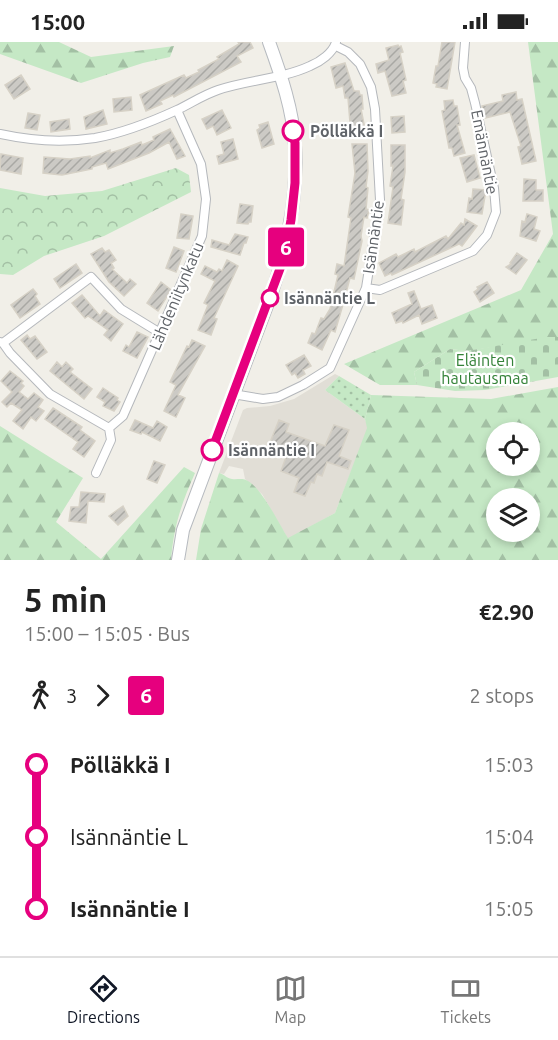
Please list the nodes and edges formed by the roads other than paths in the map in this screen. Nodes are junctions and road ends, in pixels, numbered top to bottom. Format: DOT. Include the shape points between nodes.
graph roads {
  1 [pos="269,42"];
  2 [pos="465,42"];
  3 [pos="336,44"];
  4 [pos="281,75"];
  5 [pos="177,110"];
  6 [pos="0,134"];
  7 [pos="366,288"];
  8 [pos="160,333"];
  9 [pos="2,342"];
  10 [pos="233,394"];
  11 [pos="109,428"];
  12 [pos="96,472"];
  13 [pos="178,560"];
  1 -- 4 [label="main road"];
  2 -- 7 [label="street, Emännäntie" via="465,78 476,104 495,188 496,212 487,235 473,251 380,290"];
  3 -- 4 [label="street" via="309,67"];
  3 -- 7 [label="street, Isännäntie" via="360,64 371,87 375,109 380,200"];
  4 -- 5 [label="street" via="216,91"];
  4 -- 10 [label="main road" via="295,143 291,220 284,258"];
  5 -- 6 [label="street" via="96,138 32,141"];
  5 -- 8 [label="street, Lähdeniitynkatu" via="201,164 205,215 202,236"];
  7 -- 10 [label="street, Isännäntie" via="330,368 278,397"];
  8 -- 9 [label="street" via="121,309 91,277"];
  8 -- 11 [label="street, Lähdeniitynkatu" via="123,416"];
  9 -- 11 [label="street" via="50,394"];
  10 -- 13 [label="main road" via="183,530"];
  11 -- 12 [label="street, Lähdeniitynkatu" via="111,440"];
}
